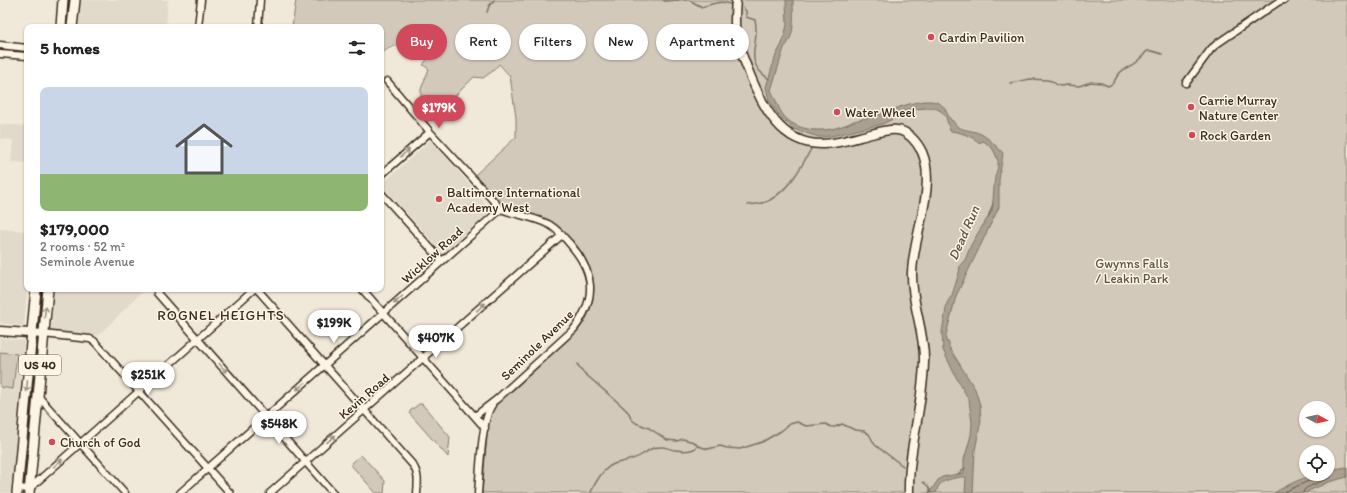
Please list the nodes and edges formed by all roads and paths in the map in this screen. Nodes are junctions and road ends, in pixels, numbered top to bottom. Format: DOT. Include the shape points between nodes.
graph roads {
  1 [pos="63,0"];
  2 [pos="75,0"];
  3 [pos="201,0"];
  4 [pos="260,0"];
  5 [pos="736,0"];
  6 [pos="1284,0"];
  7 [pos="61,24"];
  8 [pos="72,24"];
  9 [pos="198,24"];
  10 [pos="258,24"];
  11 [pos="0,46"];
  12 [pos="24,48"];
  13 [pos="0,54"];
  14 [pos="24,56"];
  15 [pos="387,81"];
  16 [pos="1186,83"];
  17 [pos="430,132"];
  18 [pos="384,172"];
  19 [pos="384,196"];
  20 [pos="501,209"];
  21 [pos="562,235"];
  22 [pos="442,261"];
  23 [pos="36,292"];
  24 [pos="48,292"];
  25 [pos="251,292"];
  26 [pos="260,292"];
  27 [pos="365,292"];
  28 [pos="157,294"];
  29 [pos="383,313"];
  30 [pos="0,331"];
  31 [pos="32,334"];
  32 [pos="43,334"];
  33 [pos="198,339"];
  34 [pos="423,358"];
  35 [pos="325,365"];
  36 [pos="140,391"];
  37 [pos="38,395"];
  38 [pos="497,399"];
  39 [pos="365,410"];
  40 [pos="475,416"];
  41 [pos="266,417"];
  42 [pos="484,428"];
  43 [pos="80,443"];
  44 [pos="306,461"];
  45 [pos="208,468"];
  46 [pos="17,490"];
  47 [pos="29,491"];
  48 [pos="125,493"];
  49 [pos="180,493"];
  50 [pos="230,493"];
  51 [pos="270,493"];
  52 [pos="333,493"];
  53 [pos="417,493"];
  54 [pos="478,493"];
  55 [pos="909,493"];
  1 -- 7 [label="main road"];
  2 -- 8 [label="main road"];
  3 -- 9 [label="street"];
  4 -- 10 [label="street"];
  5 -- 55 [label="street" via="736,36 758,97 788,135 808,143 822,144 887,130 899,130 914,140 926,161 926,186 912,273 923,338 924,365 909,464"];
  6 -- 16 [label="street" via="1218,42"];
  11 -- 12 [label="street"];
  13 -- 14 [label="street"];
  15 -- 17 [label="street"];
  18 -- 17 [label="street, one-way"];
  17 -- 20 [label="street"];
  19 -- 22 [label="street"];
  20 -- 21 [label="street, Seminole Avenue" via="543,222"];
  20 -- 22 [label="street, Wicklow Road"];
  34 -- 21 [label="street, Kevin Road, one-way"];
  21 -- 38 [label="street, Seminole Avenue" via="575,250 586,270 590,286 586,309 574,329"];
  22 -- 29 [label="street, Wicklow Road, one-way"];
  23 -- 31 [label="main road, US 40"];
  32 -- 24 [label="main road, US 40, one-way"];
  25 -- 33 [label="street"];
  26 -- 35 [label="street"];
  27 -- 29 [label="street"];
  28 -- 33 [label="street"];
  29 -- 34 [label="street"];
  29 -- 35 [label="street, Wicklow Road"];
  30 -- 31 [label="street"];
  31 -- 32 [label="street"];
  31 -- 46 [label="main road, US 40, one-way"];
  32 -- 36 [label="street" via="90,338"];
  32 -- 37 [label="main road, US 40"];
  33 -- 36 [label="street"];
  33 -- 41 [label="street, one-way"];
  34 -- 39 [label="street, Kevin Road"];
  34 -- 40 [label="street"];
  35 -- 39 [label="street"];
  35 -- 41 [label="street, Wicklow Road, one-way"];
  36 -- 43 [label="street"];
  36 -- 45 [label="street"];
  37 -- 43 [label="street"];
  37 -- 47 [label="main road, US 40"];
  38 -- 40 [label="street, Seminole Avenue"];
  38 -- 42 [label="street" via="488,411"];
  44 -- 39 [label="street, Kevin Road, one-way"];
  39 -- 53 [label="street" via="415,468 418,477"];
  40 -- 42 [label="street"];
  41 -- 44 [label="street"];
  41 -- 45 [label="street, Wicklow Road"];
  42 -- 54 [label="street"];
  47 -- 43 [label="street, one-way"];
  43 -- 48 [label="street"];
  44 -- 51 [label="street, Kevin Road"];
  44 -- 52 [label="street"];
  45 -- 49 [label="street, Wicklow Road"];
  45 -- 50 [label="street"];
  46 -- 47 [label="street"];
}
